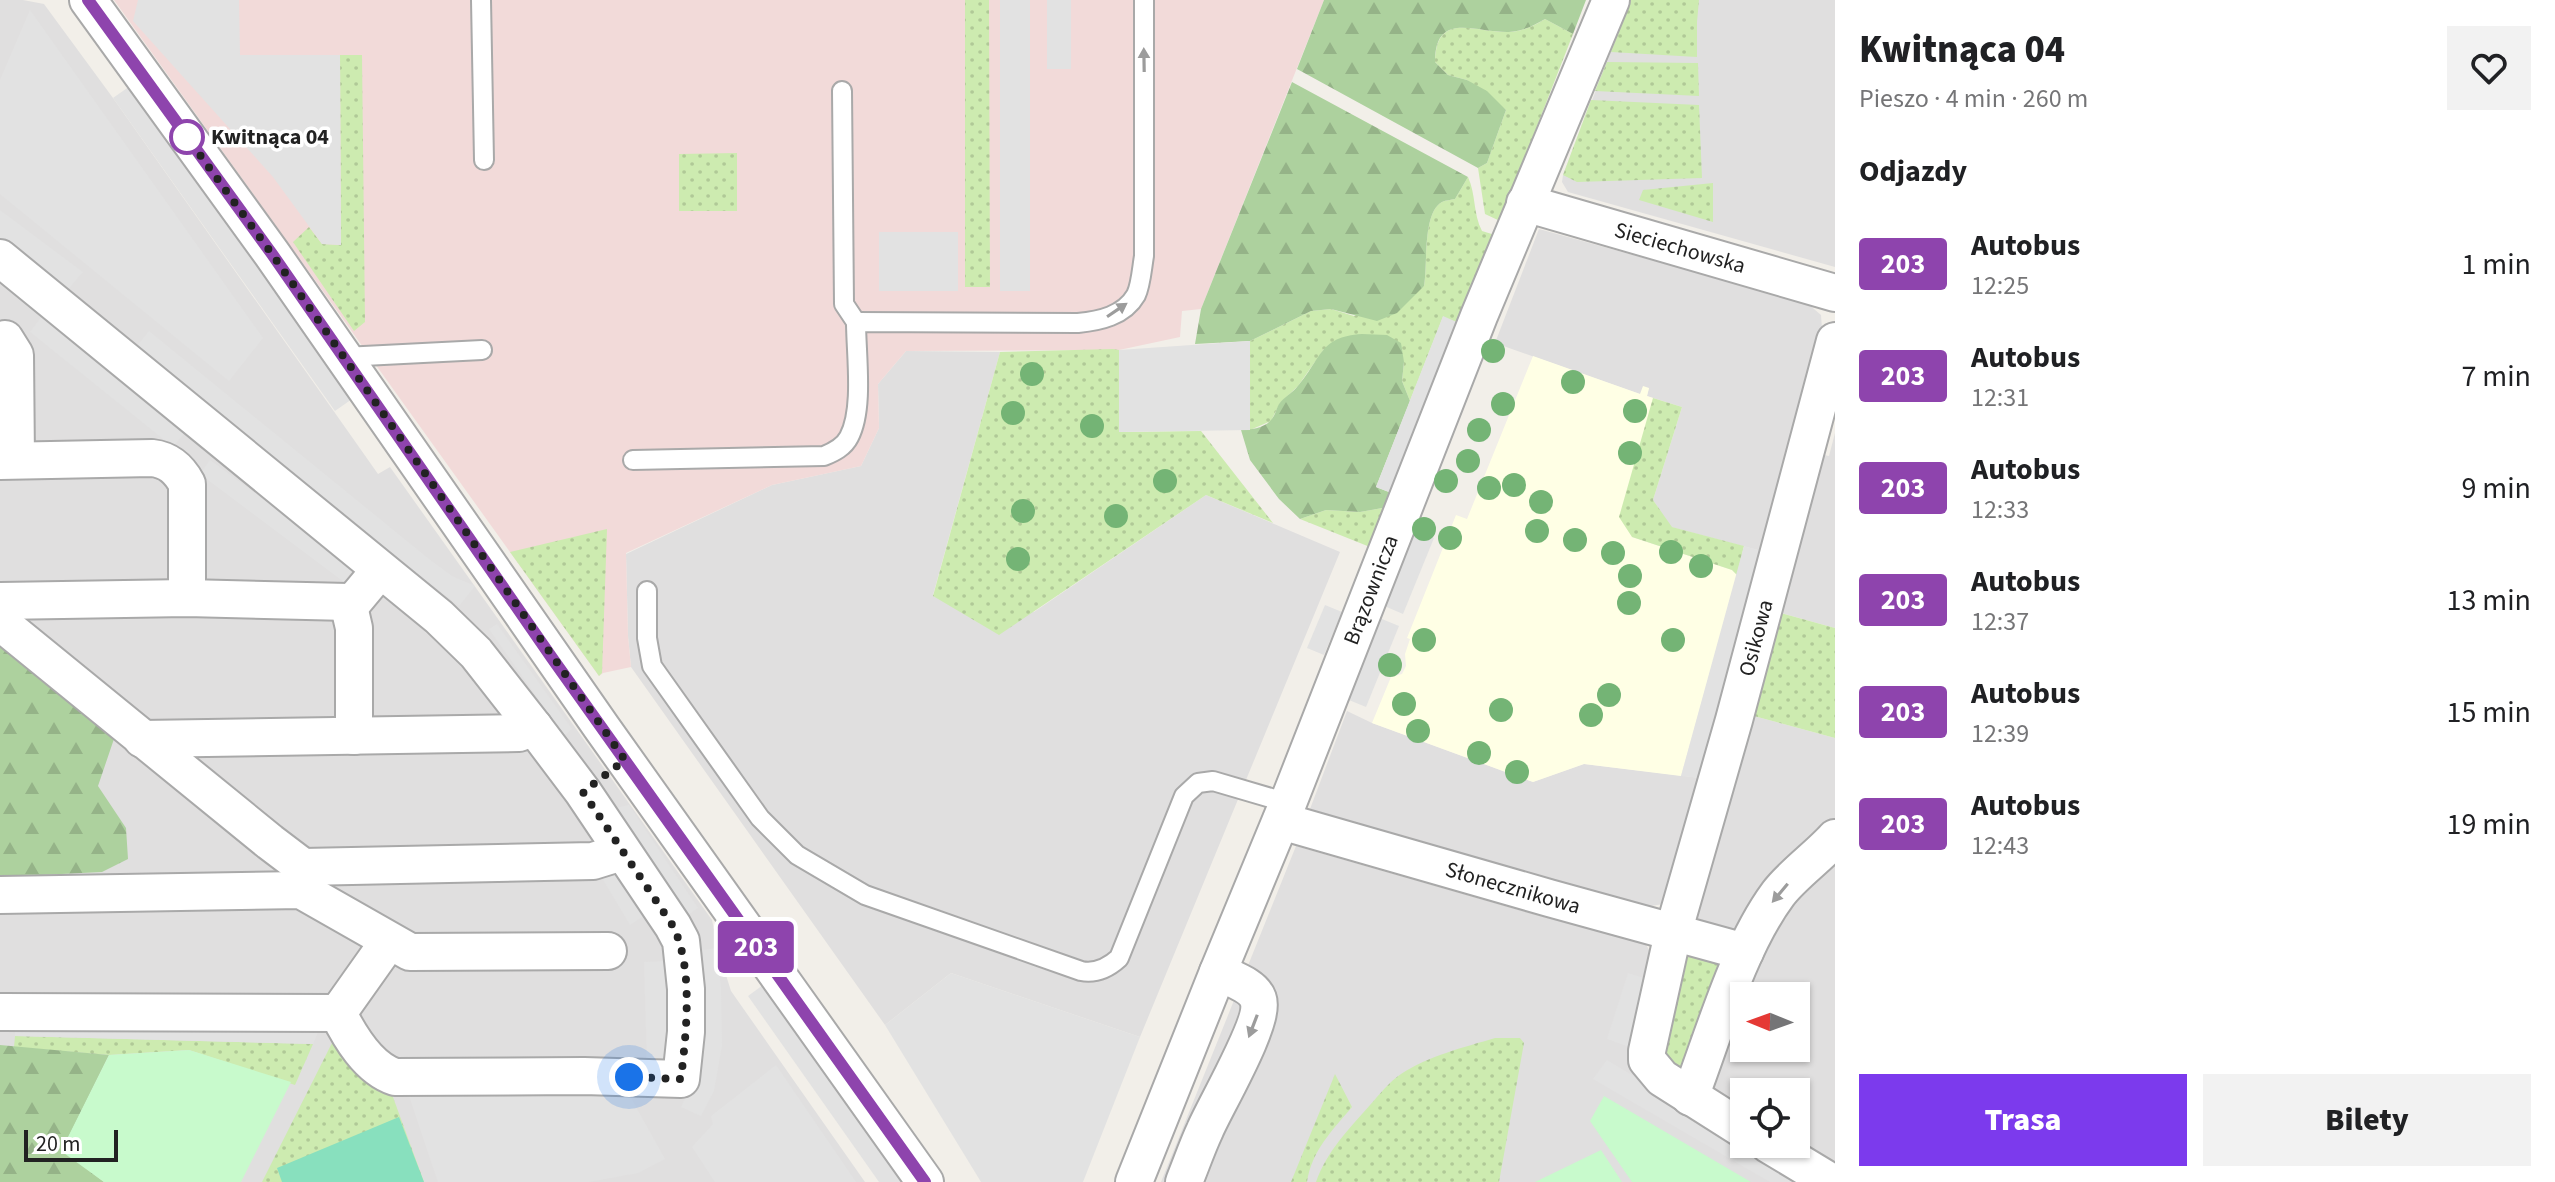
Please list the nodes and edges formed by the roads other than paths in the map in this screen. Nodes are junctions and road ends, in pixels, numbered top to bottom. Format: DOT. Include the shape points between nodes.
graph roads {
  1 [pos="88,0"];
  2 [pos="481,0"];
  3 [pos="1144,0"];
  4 [pos="1611,0"];
  5 [pos="842,91"];
  6 [pos="484,160"];
  7 [pos="1525,203"];
  8 [pos="0,258"];
  9 [pos="43,290"];
  10 [pos="1835,293"];
  11 [pos="856,322"];
  12 [pos="3,337"];
  13 [pos="1835,341"];
  14 [pos="482,350"];
  15 [pos="344,357"];
  16 [pos="206,428"];
  17 [pos="8,460"];
  18 [pos="633,460"];
  19 [pos="176,468"];
  20 [pos="380,570"];
  21 [pos="647,591"];
  22 [pos="187,598"];
  23 [pos="0,601"];
  24 [pos="348,602"];
  25 [pos="0,622"];
  26 [pos="534,727"];
  27 [pos="354,736"];
  28 [pos="142,739"];
  29 [pos="625,760"];
  30 [pos="583,792"];
  31 [pos="1285,812"];
  32 [pos="1835,838"];
  33 [pos="622,852"];
  34 [pos="302,878"];
  35 [pos="0,895"];
  36 [pos="1673,933"];
  37 [pos="389,941"];
  38 [pos="608,951"];
  39 [pos="1745,952"];
  40 [pos="1218,972"];
  41 [pos="0,1012"];
  42 [pos="338,1013"];
  43 [pos="1690,1097"];
  44 [pos="1730,1121"];
  45 [pos="1791,1158"];
  46 [pos="925,1182"];
  47 [pos="1134,1182"];
  48 [pos="1184,1182"];
  49 [pos="1831,1182"];
  1 -- 15 [label="street"];
  2 -- 6 [label="lane"];
  11 -- 3 [label="lane, one-way" via="1095,321 1117,314 1136,295 1144,256"];
  4 -- 7 [label="street, Brązownicza"];
  5 -- 11 [label="lane" via="844,304"];
  7 -- 10 [label="street, Sieciechowska"];
  7 -- 31 [label="street, Brązownicza"];
  8 -- 9 [label="street"];
  9 -- 12 [label="street"];
  9 -- 16 [label="street"];
  11 -- 18 [label="lane" via="857,409 849,437 838,449 824,456"];
  12 -- 17 [label="street" via="15,355"];
  13 -- 36 [label="street, Osikowa"];
  14 -- 15 [label="lane"];
  15 -- 29 [label="street"];
  16 -- 19 [label="street"];
  16 -- 20 [label="street"];
  17 -- 19 [label="street" via="152,458"];
  19 -- 22 [label="street" via="187,484"];
  20 -- 24 [label="street"];
  20 -- 26 [label="street" via="476,653"];
  21 -- 31 [label="lane" via="652,666 760,818 797,855 865,895 1081,971 1102,969 1119,958 1184,796 1198,783 1213,781"];
  22 -- 23 [label="street"];
  22 -- 24 [label="street"];
  24 -- 27 [label="street" via="354,628"];
  25 -- 28 [label="street"];
  26 -- 27 [label="street" via="519,733"];
  26 -- 30 [label="street"];
  27 -- 28 [label="street"];
  28 -- 34 [label="street"];
  29 -- 30 [label="street"];
  29 -- 46 [label="street"];
  30 -- 33 [label="street"];
  31 -- 36 [label="street, Słonecznikowa"];
  31 -- 40 [label="street, Brązownicza"];
  32 -- 39 [label="street, one-way" via="1780,890"];
  33 -- 34 [label="street" via="588,861"];
  33 -- 42 [label="street" via="681,941 686,989 681,1079 395,1077 374,1065"];
  34 -- 35 [label="street"];
  34 -- 37 [label="street"];
  36 -- 39 [label="street, Słonecznikowa"];
  36 -- 43 [label="street, Osikowa" via="1647,1060"];
  37 -- 38 [label="street" via="410,952"];
  37 -- 42 [label="street"];
  39 -- 43 [label="street"];
  40 -- 47 [label="street, Brązownicza"];
  40 -- 48 [label="street, one-way" via="1256,995 1260,1010"];
  41 -- 42 [label="street"];
  43 -- 44 [label="street"];
  45 -- 49 [label="street"];
}
